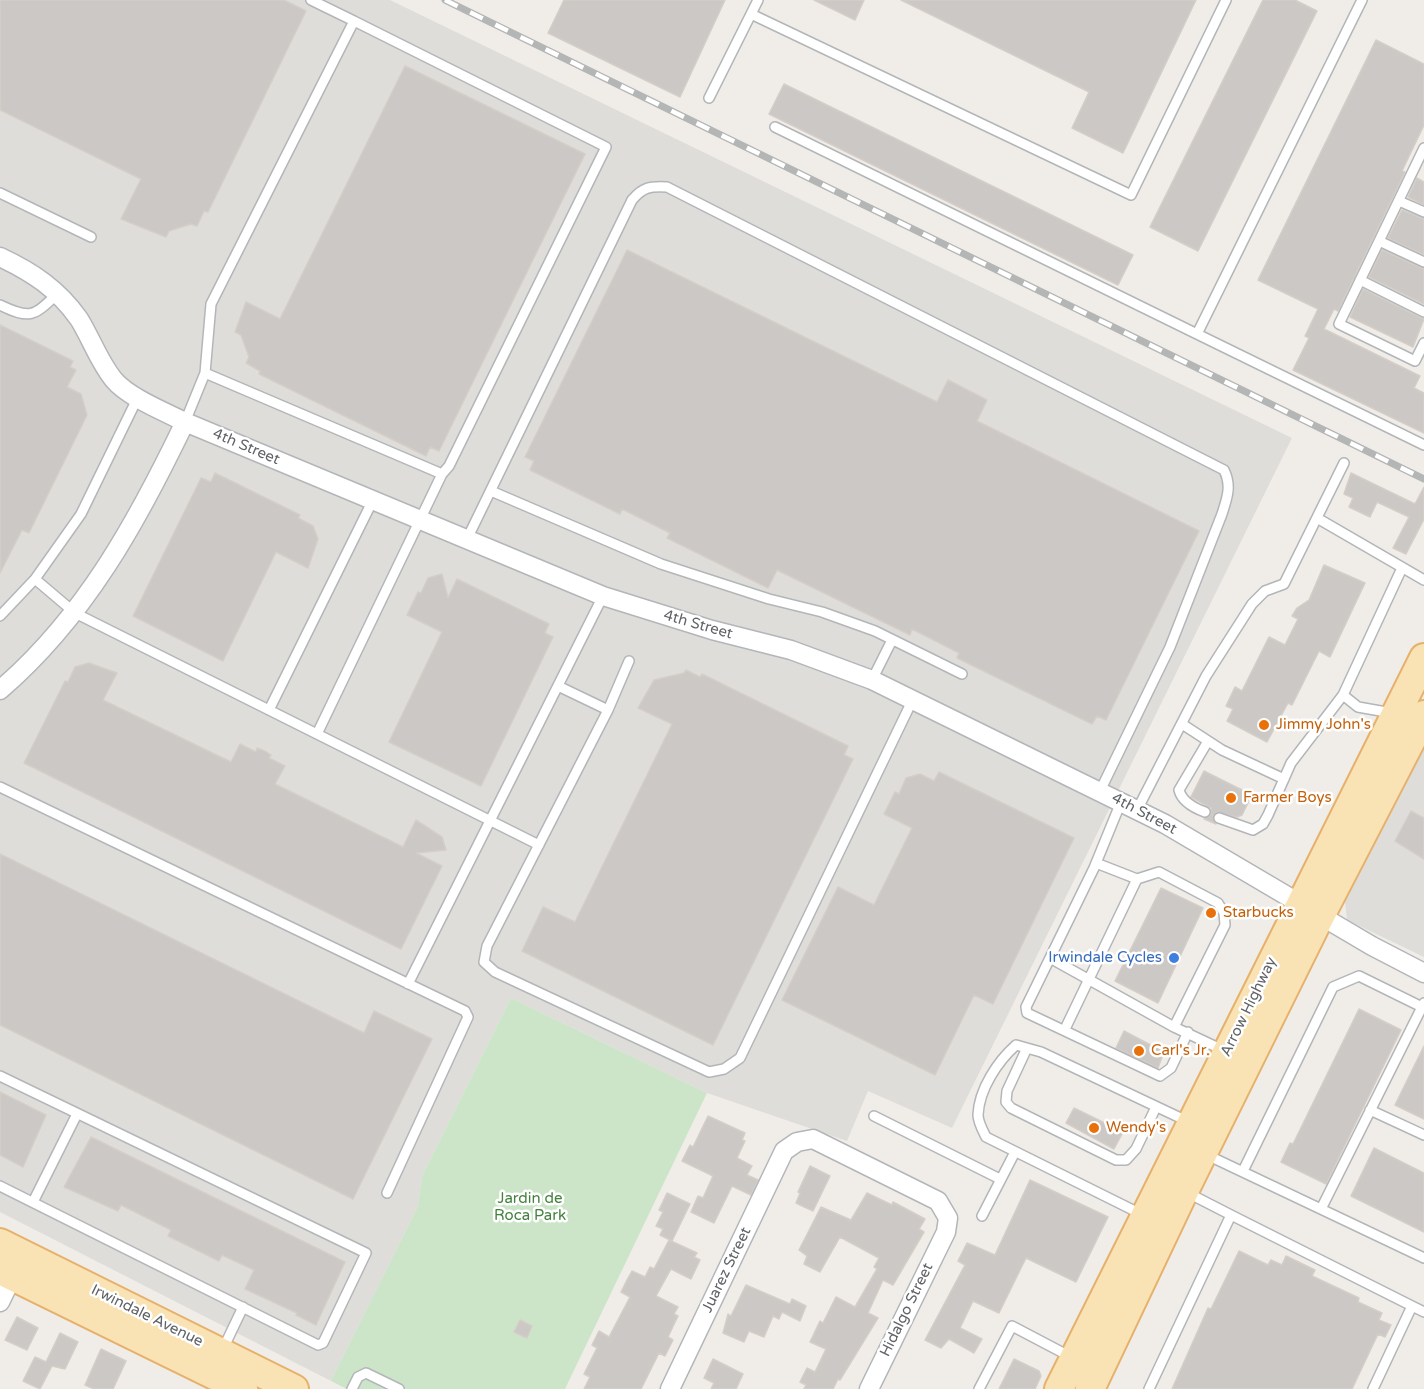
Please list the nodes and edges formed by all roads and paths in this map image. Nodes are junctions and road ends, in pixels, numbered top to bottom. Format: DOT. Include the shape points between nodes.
graph roads {
  1 [pos="311,0"];
  2 [pos="758,0"];
  3 [pos="1226,0"];
  4 [pos="1362,0"];
  5 [pos="751,14"];
  6 [pos="354,21"];
  7 [pos="709,98"];
  8 [pos="775,127"];
  9 [pos="1424,148"];
  10 [pos="1414,170"];
  11 [pos="1424,174"];
  12 [pos="0,193"];
  13 [pos="1399,201"];
  14 [pos="1424,212"];
  15 [pos="91,237"];
  16 [pos="1379,241"];
  17 [pos="0,256"];
  18 [pos="1424,262"];
  19 [pos="1360,280"];
  20 [pos="58,293"];
  21 [pos="0,305"];
  22 [pos="1424,312"];
  23 [pos="1197,334"];
  24 [pos="1424,343"];
  25 [pos="205,373"];
  26 [pos="138,397"];
  27 [pos="185,422"];
  28 [pos="1424,445"];
  29 [pos="1344,463"];
  30 [pos="442,474"];
  31 [pos="491,491"];
  32 [pos="373,500"];
  33 [pos="1317,518"];
  34 [pos="420,519"];
  35 [pos="467,539"];
  36 [pos="1402,568"];
  37 [pos="35,579"];
  38 [pos="1424,580"];
  39 [pos="603,596"];
  40 [pos="75,613"];
  41 [pos="0,616"];
  42 [pos="892,640"];
  43 [pos="1424,658"];
  44 [pos="629,661"];
  45 [pos="962,674"];
  46 [pos="872,680"];
  47 [pos="558,686"];
  48 [pos="0,690"];
  49 [pos="1342,695"];
  50 [pos="913,699"];
  51 [pos="269,710"];
  52 [pos="608,710"];
  53 [pos="1396,714"];
  54 [pos="1424,716"];
  55 [pos="1182,724"];
  56 [pos="317,734"];
  57 [pos="1208,741"];
  58 [pos="1284,779"];
  59 [pos="0,787"];
  60 [pos="1100,791"];
  61 [pos="1129,806"];
  62 [pos="1205,812"];
  63 [pos="1219,818"];
  64 [pos="490,820"];
  65 [pos="539,845"];
  66 [pos="1096,863"];
  67 [pos="1137,879"];
  68 [pos="1310,910"];
  69 [pos="1050,958"];
  70 [pos="1424,973"];
  71 [pos="1089,981"];
  72 [pos="408,984"];
  73 [pos="1423,1006"];
  74 [pos="1174,1027"];
  75 [pos="1065,1029"];
  76 [pos="1188,1032"];
  77 [pos="1027,1048"];
  78 [pos="1227,1052"];
  79 [pos="0,1076"];
  80 [pos="1156,1107"];
  81 [pos="1370,1110"];
  82 [pos="77,1114"];
  83 [pos="874,1116"];
  84 [pos="1191,1123"];
  85 [pos="1424,1135"];
  86 [pos="1015,1152"];
  87 [pos="1203,1153"];
  88 [pos="1243,1171"];
  89 [pos="1000,1179"];
  90 [pos="0,1186"];
  91 [pos="1184,1191"];
  92 [pos="387,1193"];
  93 [pos="33,1202"];
  94 [pos="1320,1209"];
  95 [pos="1231,1215"];
  96 [pos="982,1216"];
  97 [pos="1145,1216"];
  98 [pos="946,1232"];
  99 [pos="1424,1258"];
  100 [pos="9,1261"];
  101 [pos="0,1302"];
  102 [pos="1412,1306"];
  103 [pos="243,1307"];
  104 [pos="1424,1312"];
  105 [pos="212,1371"];
  106 [pos="1087,1377"];
  107 [pos="243,1389"];
  108 [pos="294,1389"];
  109 [pos="352,1389"];
  110 [pos="399,1389"];
  111 [pos="670,1389"];
  112 [pos="869,1389"];
  113 [pos="978,1389"];
  114 [pos="1059,1389"];
  115 [pos="1149,1389"];
  116 [pos="1372,1389"];
  1 -- 6 [label="lane"];
  2 -- 5 [label="lane"];
  3 -- 5 [label="lane" via="1131,195"];
  4 -- 23 [label="lane"];
  5 -- 7 [label="lane"];
  6 -- 25 [label="lane" via="211,304"];
  6 -- 30 [label="lane" via="606,147"];
  8 -- 23 [label="lane"];
  9 -- 10 [label="lane"];
  10 -- 11 [label="lane"];
  10 -- 13 [label="lane"];
  12 -- 15 [label="lane"];
  13 -- 14 [label="lane"];
  13 -- 16 [label="lane"];
  16 -- 18 [label="lane"];
  16 -- 19 [label="lane"];
  17 -- 20 [label="street, 4th Street"];
  19 -- 22 [label="lane"];
  19 -- 24 [label="lane" via="1339,324 1415,361"];
  20 -- 21 [label="lane" via="29,315"];
  20 -- 26 [label="street, 4th Street" via="115,381"];
  23 -- 28 [label="lane"];
  25 -- 27 [label="lane"];
  25 -- 30 [label="lane"];
  26 -- 27 [label="street, 4th Street"];
  26 -- 37 [label="lane" via="81,514"];
  27 -- 32 [label="street, 4th Street"];
  27 -- 40 [label="street" via="144,506 109,566"];
  29 -- 33 [label="lane"];
  30 -- 34 [label="lane"];
  31 -- 35 [label="lane"];
  31 -- 42 [label="lane" via="661,564 822,612"];
  31 -- 60 [label="lane" via="632,200 641,189 667,187 1224,470 1229,493 1222,514 1170,647"];
  32 -- 34 [label="street, 4th Street"];
  32 -- 51 [label="lane"];
  33 -- 36 [label="lane"];
  33 -- 55 [label="lane" via="1284,584 1265,591 1252,604 1206,676"];
  34 -- 35 [label="street, 4th Street"];
  34 -- 56 [label="lane"];
  35 -- 39 [label="street, 4th Street"];
  36 -- 38 [label="lane"];
  36 -- 49 [label="lane"];
  37 -- 40 [label="lane"];
  37 -- 41 [label="lane"];
  39 -- 46 [label="street, 4th Street" via="791,650"];
  39 -- 47 [label="lane"];
  40 -- 48 [label="street"];
  40 -- 51 [label="lane"];
  42 -- 45 [label="lane"];
  42 -- 46 [label="lane"];
  43 -- 53 [label="main road, Arrow Highway"];
  44 -- 52 [label="lane"];
  46 -- 50 [label="street, 4th Street"];
  47 -- 52 [label="lane"];
  47 -- 64 [label="lane"];
  49 -- 53 [label="lane" via="1358,708"];
  49 -- 58 [label="lane" via="1291,763"];
  50 -- 60 [label="street, 4th Street"];
  50 -- 65 [label="lane" via="740,1058 724,1069 709,1072 495,972 484,962 487,946"];
  51 -- 56 [label="lane"];
  52 -- 65 [label="lane"];
  53 -- 68 [label="main road, Arrow Highway"];
  54 -- 68 [label="main road, Arrow Highway"];
  55 -- 57 [label="lane"];
  55 -- 61 [label="lane"];
  56 -- 64 [label="lane"];
  57 -- 58 [label="lane"];
  57 -- 62 [label="lane" via="1179,790 1180,796"];
  58 -- 63 [label="lane" via="1263,824 1253,830"];
  59 -- 72 [label="lane"];
  60 -- 61 [label="street, 4th Street"];
  61 -- 66 [label="lane"];
  61 -- 68 [label="street, 4th Street"];
  64 -- 65 [label="lane"];
  64 -- 72 [label="lane"];
  66 -- 67 [label="lane"];
  66 -- 69 [label="lane"];
  67 -- 71 [label="lane"];
  67 -- 74 [label="lane" via="1159,872 1218,903 1224,913 1225,925"];
  68 -- 70 [label="street, 4th Street"];
  68 -- 78 [label="main road, Arrow Highway"];
  68 -- 87 [label="main road, Arrow Highway"];
  69 -- 71 [label="lane"];
  69 -- 75 [label="lane" via="1026,1007 1027,1013"];
  71 -- 74 [label="lane"];
  71 -- 75 [label="lane"];
  72 -- 92 [label="lane" via="465,1011 468,1017"];
  73 -- 81 [label="lane"];
  73 -- 88 [label="lane" via="1359,976 1334,987"];
  74 -- 76 [label="lane"];
  75 -- 76 [label="lane" via="1160,1076 1171,1068"];
  76 -- 78 [label="lane"];
  77 -- 80 [label="lane"];
  77 -- 80 [label="lane" via="1007,1091 1006,1102 1116,1160 1126,1160 1136,1149"];
  77 -- 86 [label="lane" via="1016,1045 1002,1057 982,1095 978,1117 986,1137"];
  78 -- 84 [label="main road, Arrow Highway"];
  79 -- 82 [label="lane"];
  80 -- 84 [label="lane"];
  81 -- 85 [label="lane"];
  81 -- 94 [label="lane"];
  82 -- 93 [label="lane"];
  82 -- 103 [label="lane" via="366,1253 321,1345"];
  83 -- 89 [label="lane"];
  84 -- 97 [label="main road, Arrow Highway"];
  86 -- 89 [label="lane"];
  86 -- 97 [label="lane"];
  87 -- 88 [label="lane"];
  87 -- 91 [label="main road, Arrow Highway"];
  88 -- 94 [label="lane"];
  89 -- 96 [label="lane"];
  90 -- 93 [label="lane"];
  91 -- 95 [label="lane"];
  91 -- 106 [label="main road, Arrow Highway"];
  93 -- 103 [label="lane"];
  94 -- 99 [label="lane"];
  95 -- 102 [label="lane"];
  95 -- 115 [label="lane"];
  97 -- 106 [label="main road, Arrow Highway"];
  98 -- 111 [label="street, Juarez Street" via="948,1218 938,1201 813,1139 796,1143 784,1151"];
  98 -- 112 [label="street, Hidalgo Street"];
  100 -- 101 [label="street"];
  100 -- 105 [label="main road, Irwindale Avenue"];
  102 -- 104 [label="lane"];
  102 -- 116 [label="lane"];
  103 -- 105 [label="lane"];
  105 -- 107 [label="main road, Irwindale Avenue"];
  105 -- 108 [label="main road, Irwindale Avenue"];
  106 -- 113 [label="lane" via="1012,1326"];
  106 -- 114 [label="main road, Arrow Highway"];
  109 -- 110 [label="lane" via="358,1377 366,1373"];
}
